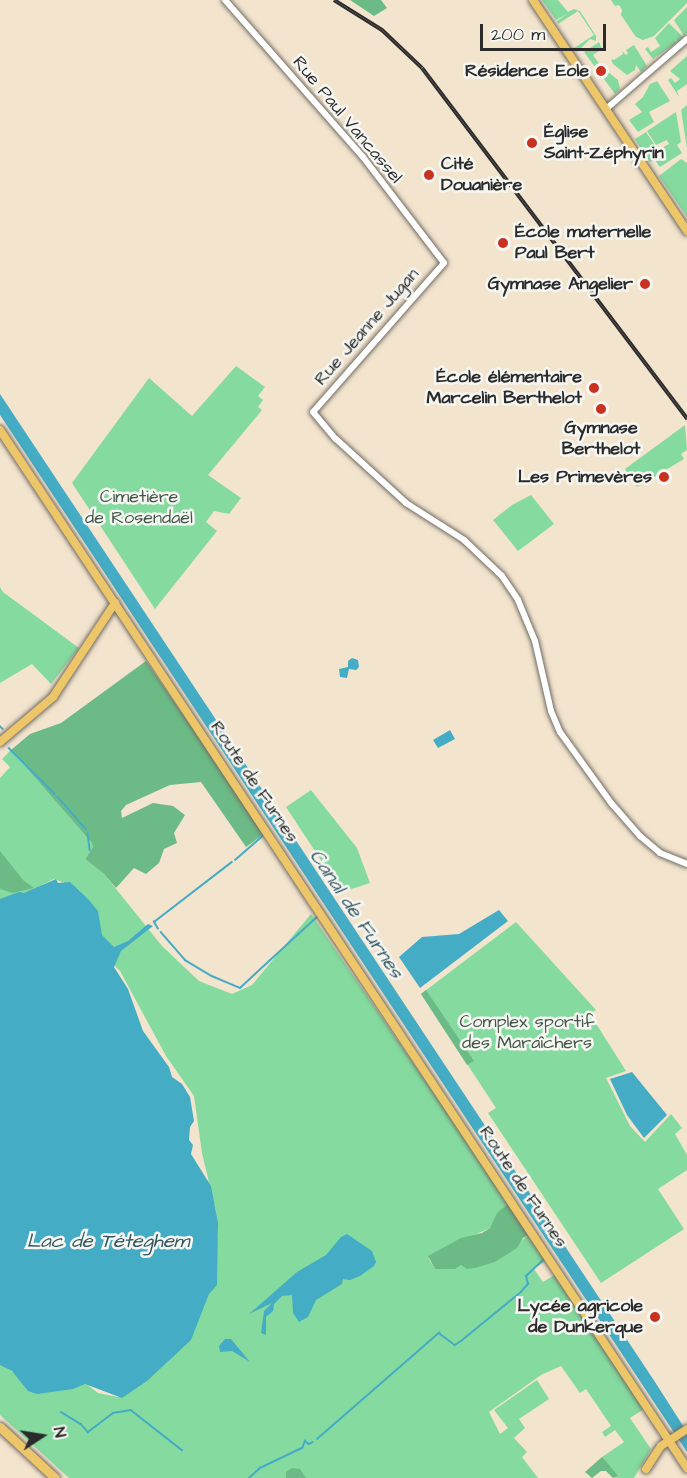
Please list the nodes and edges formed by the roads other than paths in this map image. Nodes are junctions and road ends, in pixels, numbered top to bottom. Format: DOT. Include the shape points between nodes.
graph roads {
  1 [pos="225,0"];
  2 [pos="535,0"];
  3 [pos="687,39"];
  4 [pos="607,108"];
  5 [pos="687,225"];
  6 [pos="687,231"];
  7 [pos="444,263"];
  8 [pos="0,430"];
  9 [pos="115,603"];
  10 [pos="0,741"];
  11 [pos="687,864"];
  12 [pos="0,1427"];
  13 [pos="687,1429"];
  14 [pos="0,1436"];
  15 [pos="671,1440"];
  16 [pos="687,1461"];
  17 [pos="687,1468"];
  18 [pos="46,1478"];
  19 [pos="55,1478"];
  20 [pos="640,1478"];
  1 -- 7 [label="street, Rue Paul Vancassel" via="360,154"];
  2 -- 4 [label="main road"];
  3 -- 4 [label="street"];
  4 -- 5 [label="main road"];
  4 -- 6 [label="main road"];
  7 -- 11 [label="street, Rue Jeanne Jugan" via="313,412 336,439 406,503 464,540 502,576 534,637 550,711 560,732 642,838 660,854"];
  8 -- 9 [label="main road, Route de Furnes"];
  9 -- 10 [label="main road" via="53,697"];
  9 -- 15 [label="main road, Route de Furnes"];
  12 -- 19 [label="highway"];
  13 -- 15 [label="main road"];
  14 -- 18 [label="highway"];
  15 -- 16 [label="main road, Route de Furnes"];
  15 -- 17 [label="main road, Route de Furnes"];
  15 -- 20 [label="main road"];
}
